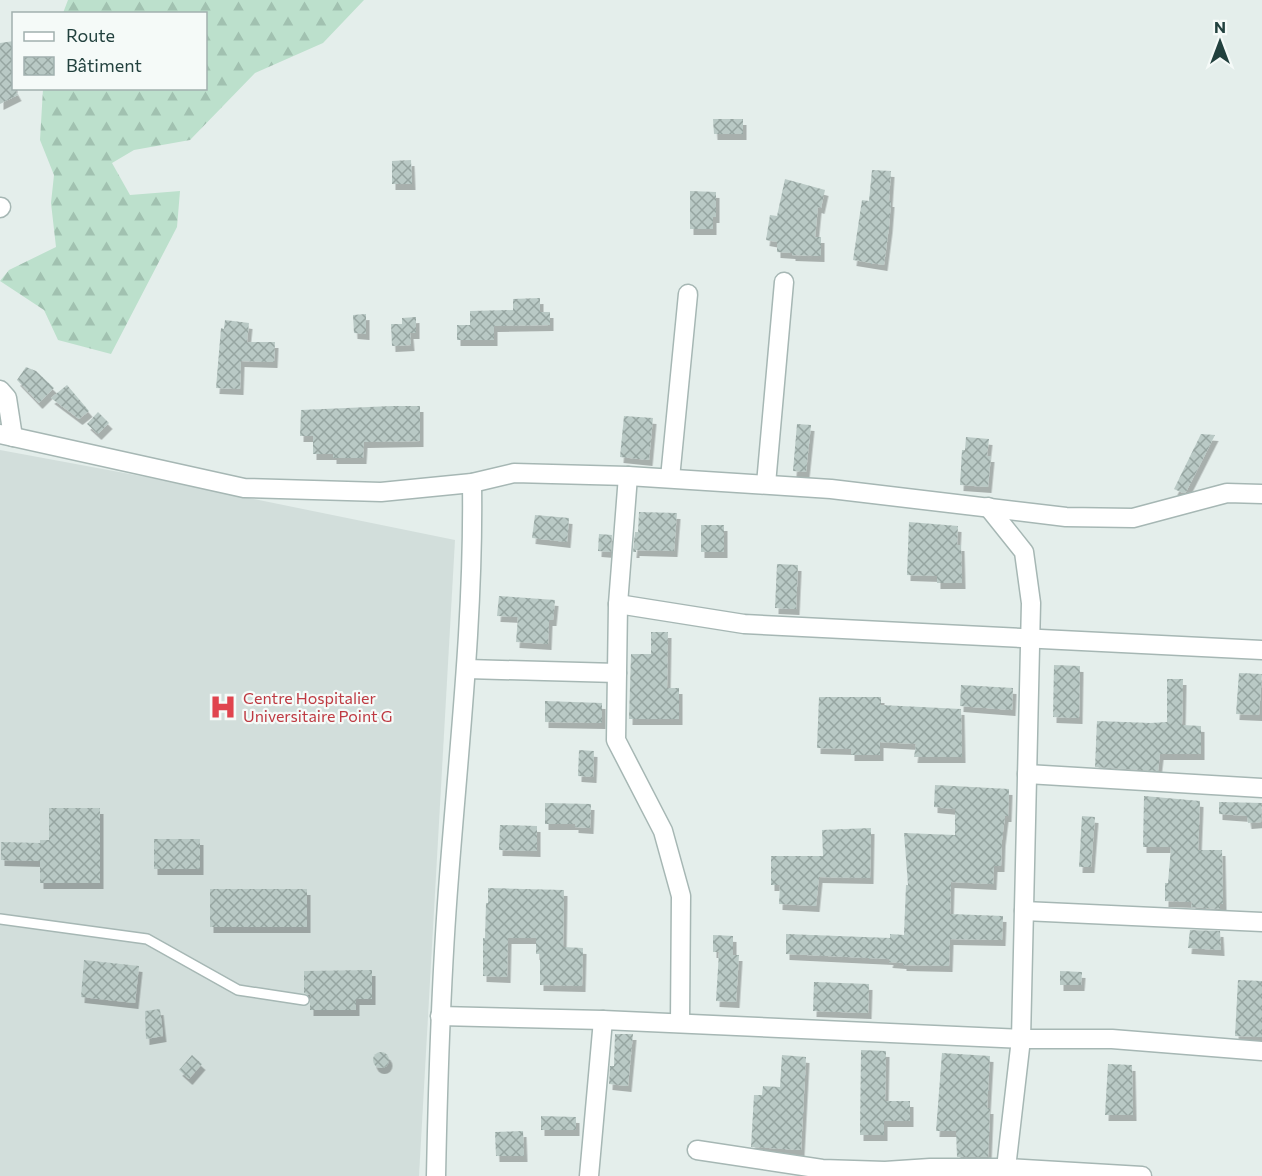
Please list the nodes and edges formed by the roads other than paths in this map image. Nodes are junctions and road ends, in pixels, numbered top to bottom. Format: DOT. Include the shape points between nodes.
graph roads {
  1 [pos="784,282"];
  2 [pos="688,294"];
  3 [pos="0,390"];
  4 [pos="7,436"];
  5 [pos="628,476"];
  6 [pos="670,478"];
  7 [pos="472,483"];
  8 [pos="766,484"];
  9 [pos="1262,494"];
  10 [pos="988,507"];
  11 [pos="618,604"];
  12 [pos="1030,640"];
  13 [pos="1262,650"];
  14 [pos="467,669"];
  15 [pos="617,673"];
  16 [pos="1027,774"];
  17 [pos="1262,788"];
  18 [pos="1024,911"];
  19 [pos="0,919"];
  20 [pos="1262,922"];
  21 [pos="304,1000"];
  22 [pos="440,1016"];
  23 [pos="603,1020"];
  24 [pos="680,1023"];
  25 [pos="1021,1039"];
  26 [pos="1262,1051"];
  27 [pos="697,1150"];
  28 [pos="1006,1172"];
  29 [pos="436,1176"];
  30 [pos="589,1176"];
  31 [pos="1142,1176"];
  1 -- 8 [label="street"];
  2 -- 6 [label="street"];
  3 -- 4 [label="street" via="7,398"];
  4 -- 7 [label="street" via="244,488 381,492"];
  5 -- 6 [label="street"];
  5 -- 7 [label="street" via="514,473"];
  5 -- 11 [label="street"];
  6 -- 8 [label="street"];
  7 -- 14 [label="street"];
  8 -- 10 [label="street"];
  9 -- 10 [label="street" via="1227,493 1133,518 1066,517"];
  10 -- 12 [label="street" via="1024,552 1031,603"];
  11 -- 12 [label="street" via="744,624"];
  11 -- 15 [label="street"];
  12 -- 13 [label="street"];
  12 -- 16 [label="street"];
  14 -- 15 [label="street"];
  14 -- 22 [label="street"];
  15 -- 24 [label="street" via="616,740 663,831 681,896"];
  16 -- 17 [label="street"];
  16 -- 18 [label="street"];
  18 -- 20 [label="street"];
  18 -- 25 [label="street"];
  19 -- 21 [label="lane" via="147,939 238,990"];
  22 -- 23 [label="street"];
  22 -- 29 [label="street"];
  23 -- 24 [label="street"];
  23 -- 30 [label="street"];
  24 -- 25 [label="street"];
  25 -- 26 [label="street" via="1112,1039"];
  25 -- 28 [label="street"];
  27 -- 28 [label="street" via="822,1169"];
  28 -- 31 [label="street"];
}
